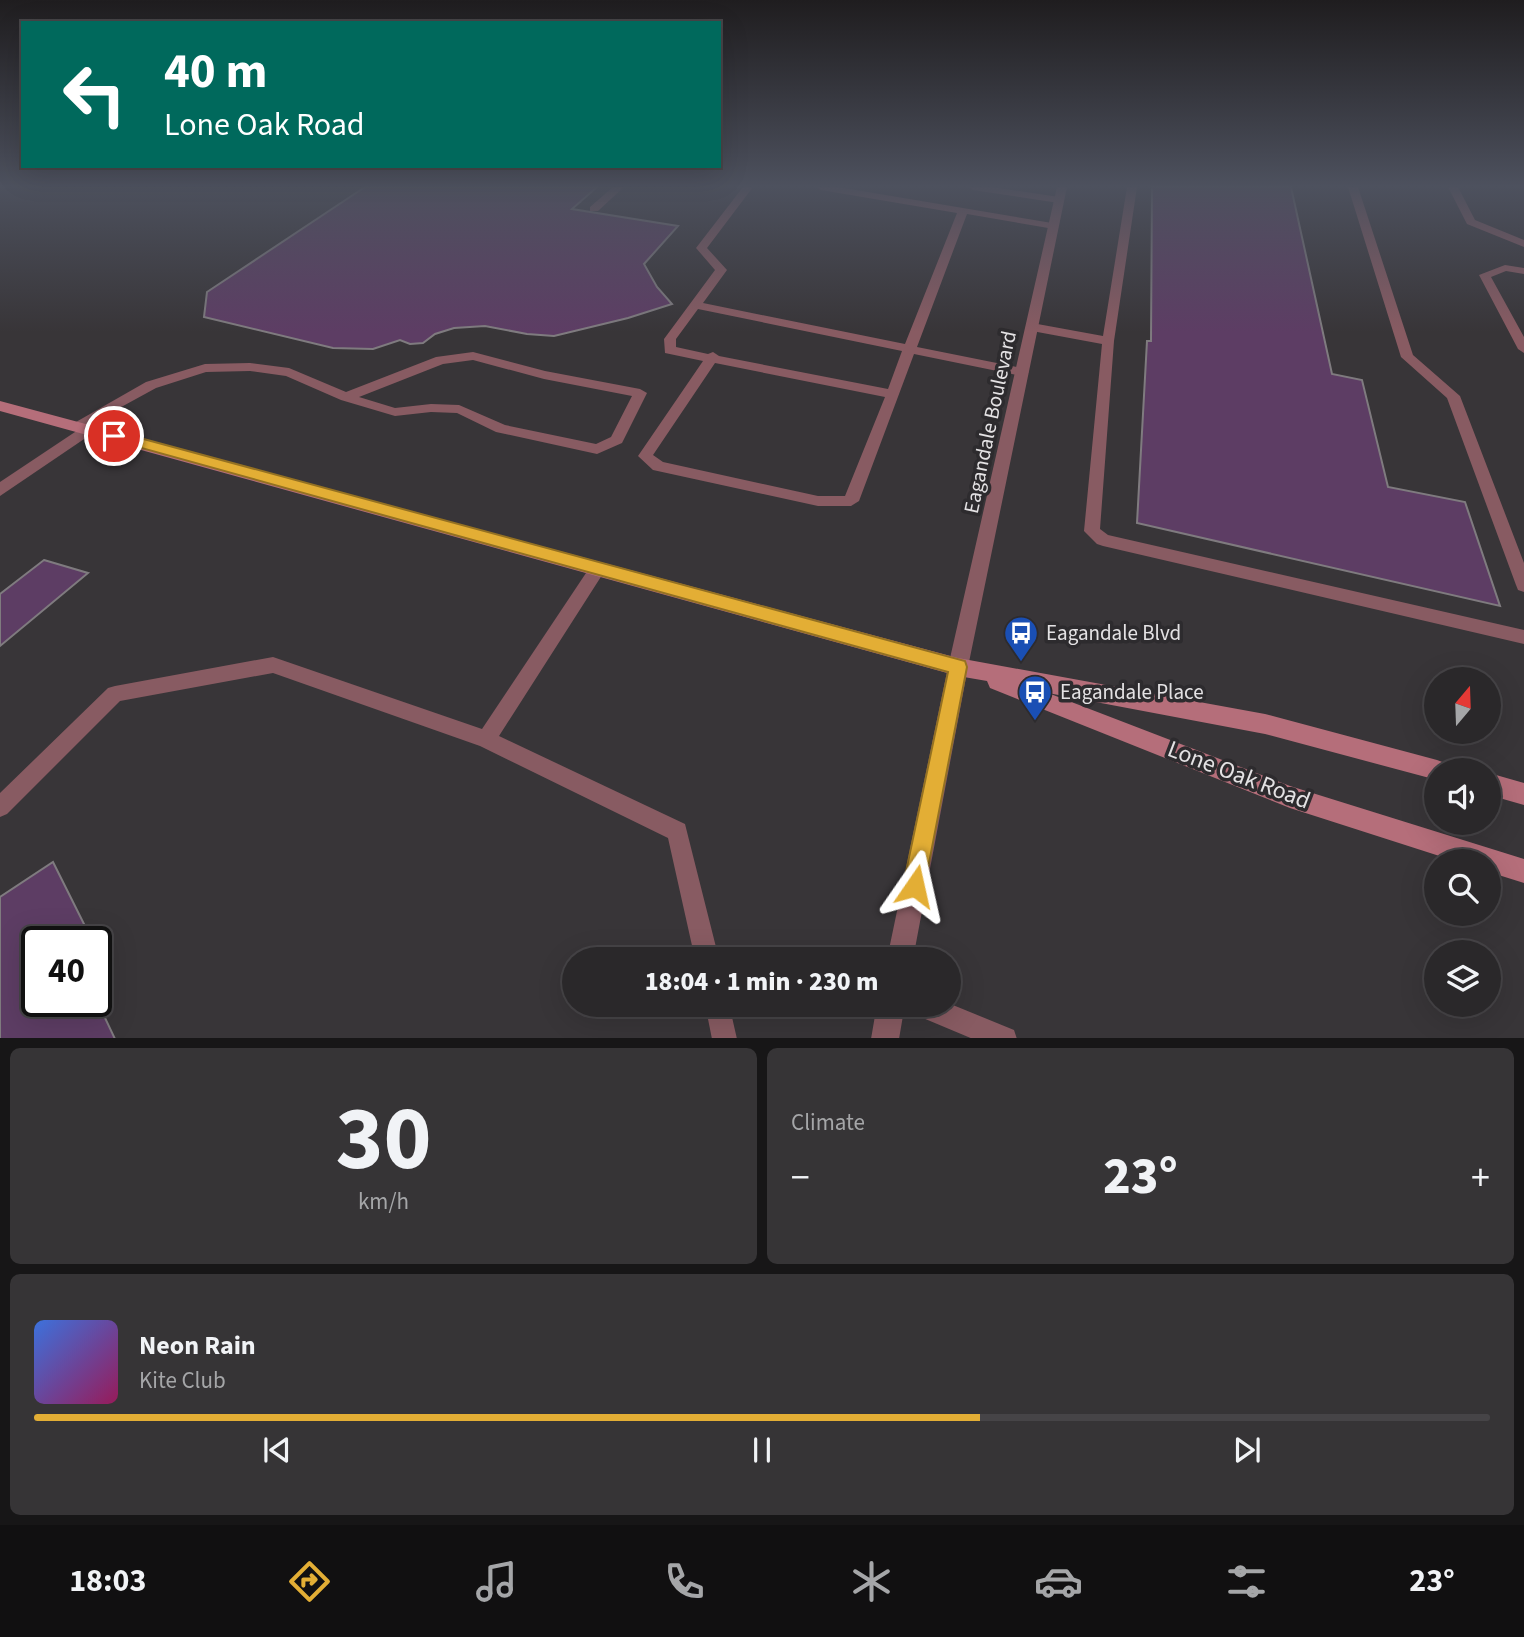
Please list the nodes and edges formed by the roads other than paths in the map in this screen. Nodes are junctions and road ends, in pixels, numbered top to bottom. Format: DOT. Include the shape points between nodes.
graph roads {
  1 [pos="710,235"];
  2 [pos="953,235"];
  3 [pos="1052,235"];
  4 [pos="1124,235"];
  5 [pos="1368,235"];
  6 [pos="1503,235"];
  7 [pos="1524,244"];
  8 [pos="1524,271"];
  9 [pos="696,305"];
  10 [pos="1032,327"];
  11 [pos="1108,341"];
  12 [pos="909,349"];
  13 [pos="1524,349"];
  14 [pos="713,356"];
  15 [pos="1022,372"];
  16 [pos="892,394"];
  17 [pos="346,397"];
  18 [pos="0,406"];
  19 [pos="81,427"];
  20 [pos="0,490"];
  21 [pos="598,568"];
  22 [pos="1524,585"];
  23 [pos="1524,637"];
  24 [pos="958,667"];
  25 [pos="486,740"];
  26 [pos="1424,767"];
  27 [pos="1501,787"];
  28 [pos="1524,794"];
  29 [pos="0,807"];
  30 [pos="1524,871"];
  31 [pos="704,947"];
  32 [pos="902,947"];
  33 [pos="720,1017"];
  34 [pos="889,1017"];
  35 [pos="952,1017"];
  36 [pos="725,1038"];
  37 [pos="885,1038"];
  38 [pos="1005,1038"];
  1 -- 9 [label="lane" via="701,247 721,270"];
  2 -- 12 [label="lane"];
  3 -- 10 [label="street, Eagandale Boulevard"];
  4 -- 11 [label="lane"];
  5 -- 22 [label="lane" via="1407,357 1453,396"];
  6 -- 7 [label="lane"];
  8 -- 13 [label="lane" via="1505,268 1485,275"];
  9 -- 12 [label="lane"];
  9 -- 14 [label="lane" via="670,339 669,350"];
  10 -- 11 [label="lane"];
  10 -- 15 [label="street, Eagandale Boulevard"];
  11 -- 23 [label="lane" via="1096,536"];
  12 -- 15 [label="lane"];
  12 -- 16 [label="lane"];
  14 -- 16 [label="lane"];
  14 -- 16 [label="lane" via="645,456 658,466 818,501 851,500"];
  15 -- 24 [label="street, Eagandale Boulevard"];
  17 -- 17 [label="lane" via="441,360 472,356 640,393 617,440 597,449 500,429 459,409 396,412"];
  17 -- 19 [label="lane" via="289,372 205,368 151,385"];
  18 -- 19 [label="main road, Lone Oak Road"];
  19 -- 20 [label="street"];
  19 -- 21 [label="main road, Lone Oak Road"];
  21 -- 24 [label="main road, Lone Oak Road"];
  21 -- 25 [label="lane"];
  24 -- 26 [label="main road, Lone Oak Road" via="1265,724"];
  24 -- 30 [label="main road, Lone Oak Road" via="1290,797"];
  24 -- 32 [label="street"];
  25 -- 29 [label="lane" via="272,665 115,694"];
  25 -- 31 [label="lane" via="677,831"];
  27 -- 28 [label="main road"];
  33 -- 36 [label="lane"];
  34 -- 37 [label="street"];
  35 -- 38 [label="lane"];
}
